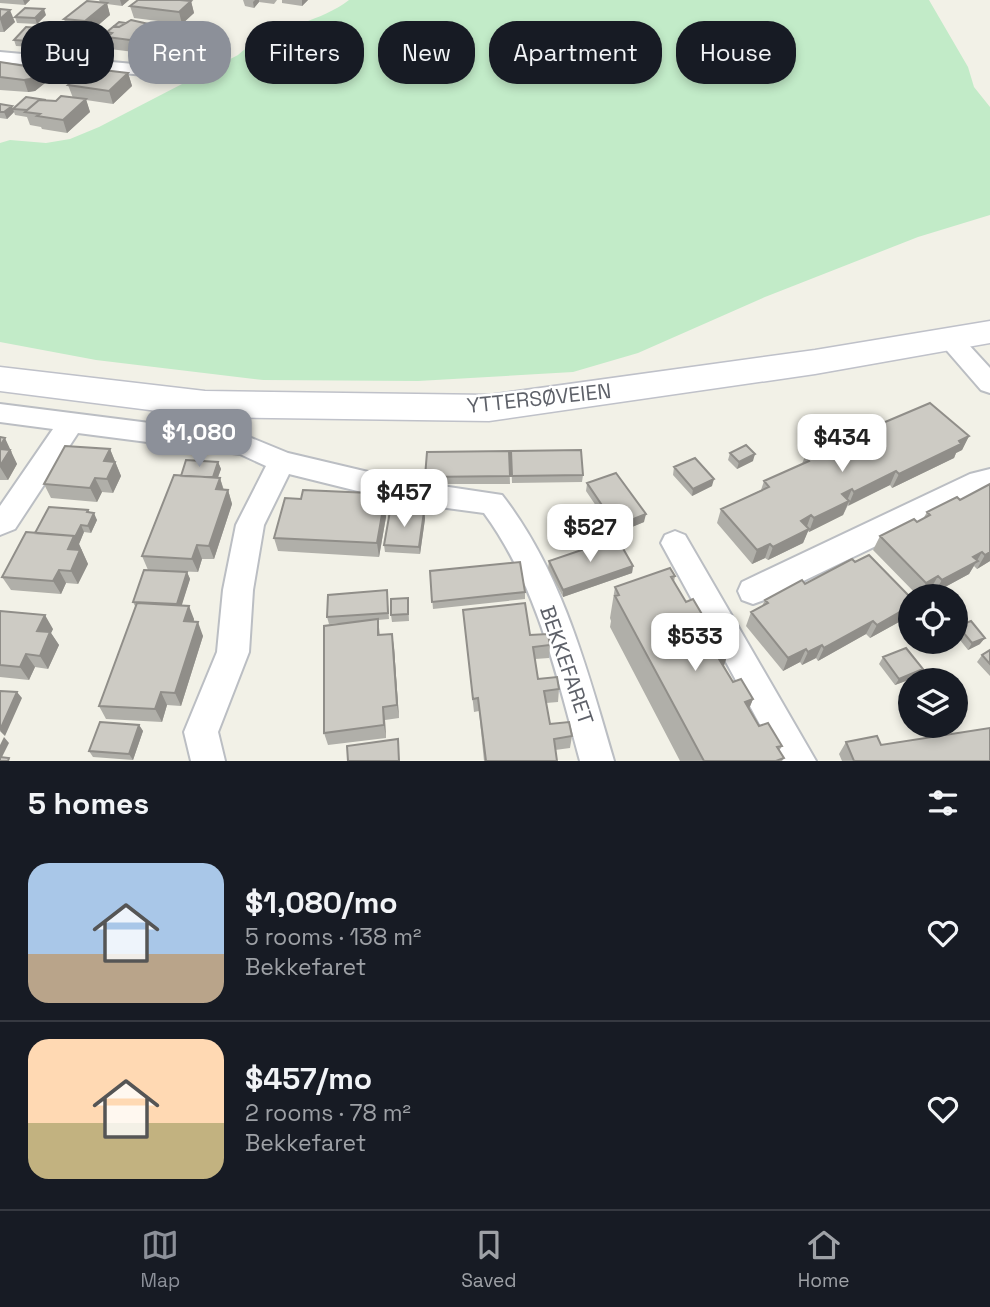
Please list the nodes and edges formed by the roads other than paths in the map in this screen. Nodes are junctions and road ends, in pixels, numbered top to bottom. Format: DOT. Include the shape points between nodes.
graph roads {
  1 [pos="0,57"];
  2 [pos="128,68"];
  3 [pos="990,332"];
  4 [pos="950,339"];
  5 [pos="0,379"];
  6 [pos="990,384"];
  7 [pos="0,413"];
  8 [pos="72,422"];
  9 [pos="282,462"];
  10 [pos="990,480"];
  11 [pos="0,524"];
  12 [pos="675,543"];
  13 [pos="753,591"];
  14 [pos="208,761"];
  15 [pos="597,761"];
  16 [pos="799,761"];
  1 -- 2 [label="street"];
  3 -- 4 [label="main road, YTTERSØVEIEN"];
  4 -- 5 [label="main road, YTTERSØVEIEN" via="489,408 205,404"];
  4 -- 6 [label="street"];
  7 -- 8 [label="street, BEKKEFARET"];
  8 -- 9 [label="street, BEKKEFARET" via="244,445"];
  8 -- 11 [label="street"];
  9 -- 14 [label="street" via="250,525 233,652 201,732"];
  9 -- 15 [label="street, BEKKEFARET" via="402,491 492,503 512,530 540,587 561,639"];
  10 -- 13 [label="street"];
  12 -- 16 [label="street"];
}
